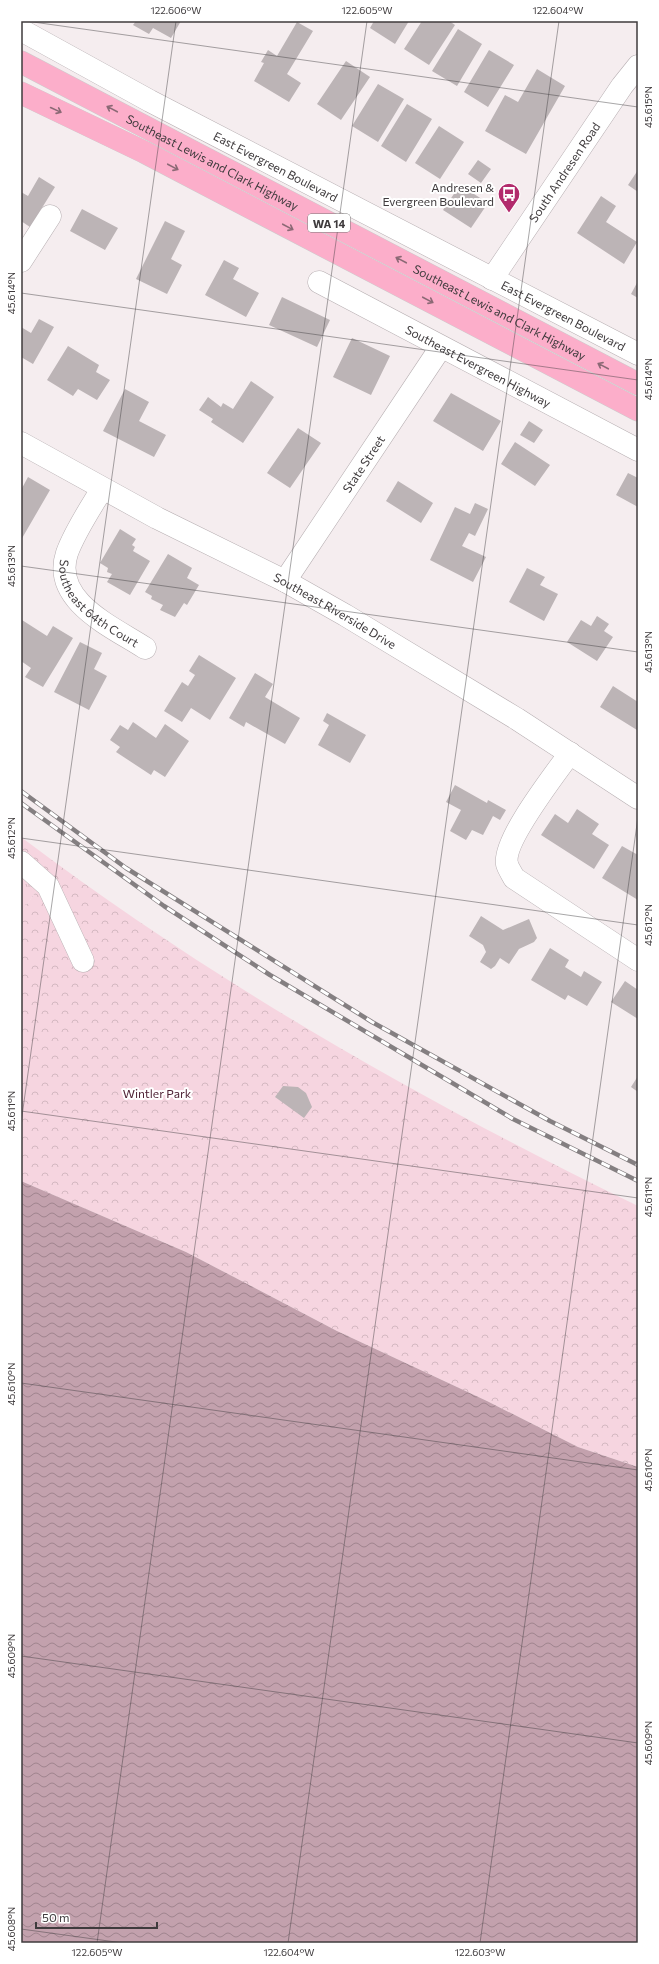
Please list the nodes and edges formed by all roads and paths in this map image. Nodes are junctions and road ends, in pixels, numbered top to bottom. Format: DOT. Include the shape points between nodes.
graph roads {
  1 [pos="21,30"];
  2 [pos="21,62"];
  3 [pos="638,66"];
  4 [pos="21,94"];
  5 [pos="50,216"];
  6 [pos="21,260"];
  7 [pos="492,279"];
  8 [pos="319,282"];
  9 [pos="441,347"];
  10 [pos="638,354"];
  11 [pos="638,384"];
  12 [pos="638,410"];
  13 [pos="21,442"];
  14 [pos="638,450"];
  15 [pos="102,489"];
  16 [pos="285,580"];
  17 [pos="146,648"];
  18 [pos="570,753"];
  19 [pos="638,798"];
  20 [pos="21,862"];
  21 [pos="638,960"];
  22 [pos="83,961"];
  1 -- 7 [label="street, East Evergreen Boulevard"];
  11 -- 2 [label="highway, Southeast Lewis and Clark Highway / WA 14, one-way"];
  3 -- 7 [label="street, South Andresen Road"];
  4 -- 12 [label="highway, Southeast Lewis and Clark Highway / WA 14, one-way" via="144,152"];
  5 -- 6 [label="street"];
  7 -- 10 [label="street, East Evergreen Boulevard"];
  8 -- 9 [label="street, Southeast Evergreen Highway"];
  9 -- 14 [label="street, Southeast Evergreen Highway"];
  9 -- 16 [label="street, State Street"];
  13 -- 15 [label="street, Southeast Riverside Drive"];
  15 -- 16 [label="street, Southeast Riverside Drive"];
  15 -- 17 [label="street, Southeast 64th Court" via="67,553 66,580 73,597 83,607"];
  16 -- 18 [label="street, Southeast Riverside Drive" via="424,662"];
  18 -- 19 [label="street, Southeast Riverside Drive"];
  18 -- 21 [label="street" via="517,830 508,850 507,864 514,878"];
  20 -- 22 [label="street" via="48,886"];
}
